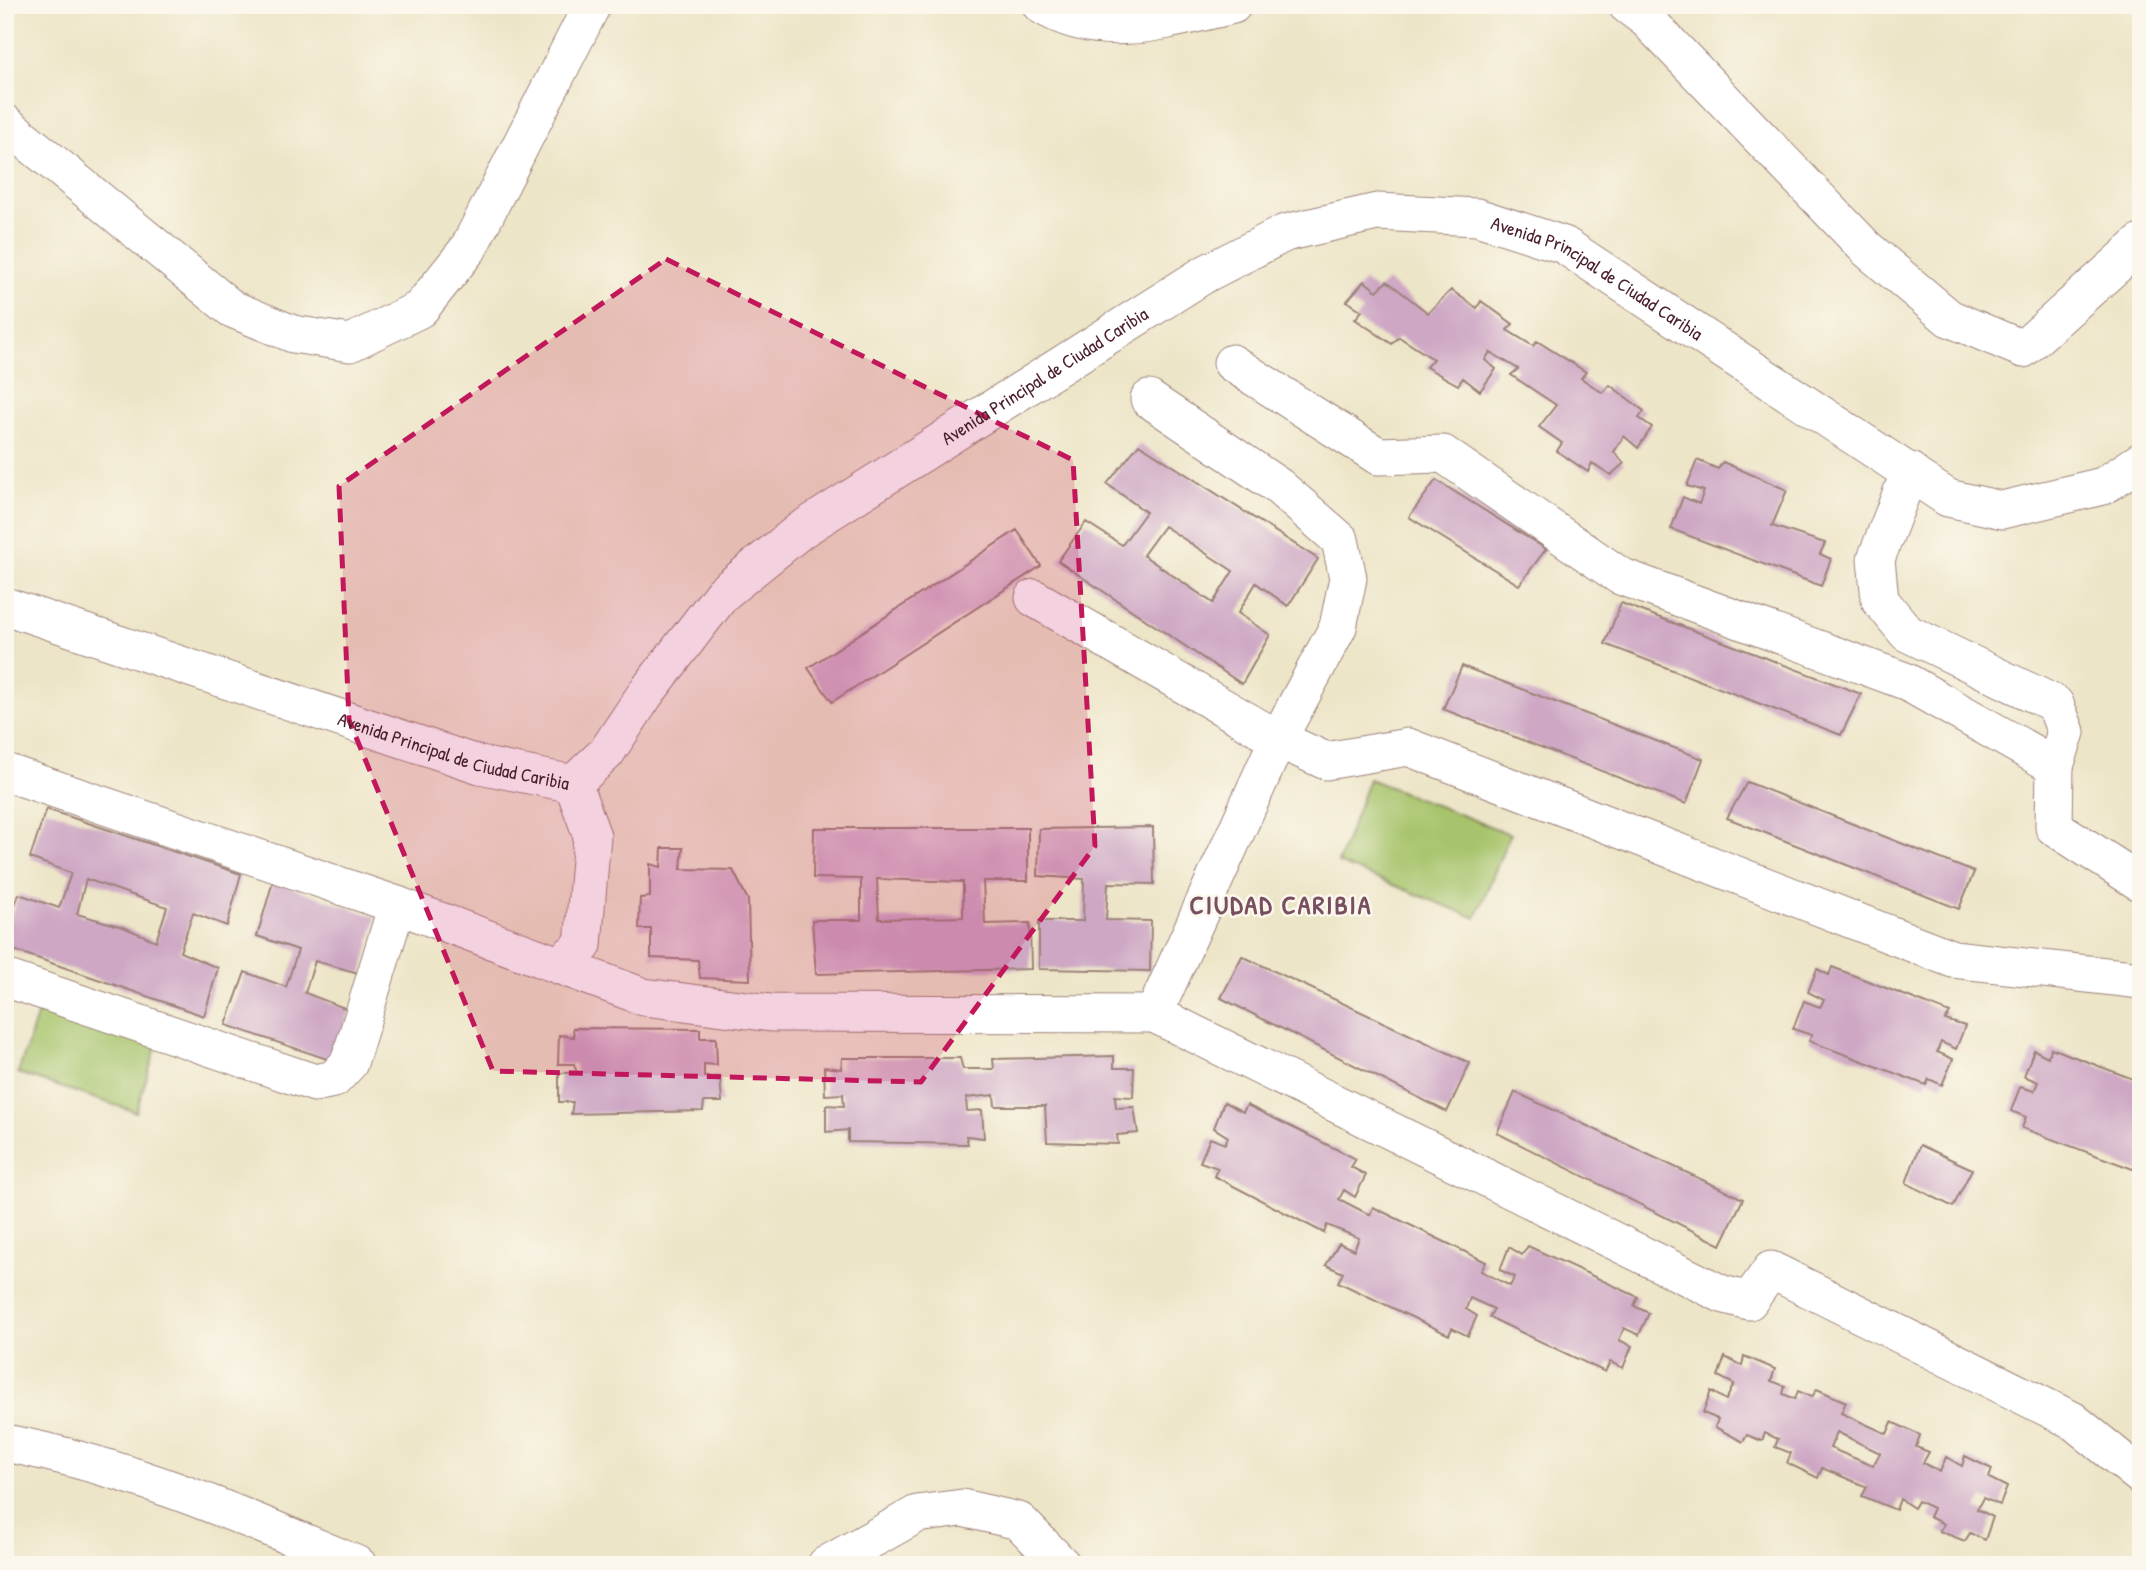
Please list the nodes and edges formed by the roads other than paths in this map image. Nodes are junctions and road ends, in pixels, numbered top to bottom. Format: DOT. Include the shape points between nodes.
graph roads {
  1 [pos="592,5"];
  2 [pos="1041,5"];
  3 [pos="1233,5"];
  4 [pos="1627,5"];
  5 [pos="5,123"];
  6 [pos="2141,243"];
  7 [pos="1232,363"];
  8 [pos="1149,399"];
  9 [pos="2141,461"];
  10 [pos="1910,471"];
  11 [pos="1034,598"];
  12 [pos="5,606"];
  13 [pos="1278,739"];
  14 [pos="2055,766"];
  15 [pos="5,772"];
  16 [pos="573,784"];
  17 [pos="2141,883"];
  18 [pos="397,905"];
  19 [pos="559,964"];
  20 [pos="5,978"];
  21 [pos="2141,980"];
  22 [pos="1154,1014"];
  23 [pos="5,1443"];
  24 [pos="2141,1476"];
  25 [pos="358,1565"];
  26 [pos="826,1565"];
  27 [pos="1062,1565"];
  1 -- 5 [label="street" via="468,248 420,309 350,343 293,334 232,309"];
  2 -- 3 [label="street" via="1089,26 1153,23"];
  4 -- 6 [label="street" via="1647,20 1867,248 1949,318 2023,349"];
  7 -- 14 [label="street" via="1378,456 1443,454 1620,576 1905,681"];
  8 -- 13 [label="street" via="1278,486 1340,540 1348,578 1338,627"];
  9 -- 10 [label="street, Avenida Principal de Ciudad Caribia" via="2103,486 2002,510 1948,498"];
  10 -- 14 [label="street" via="1876,559 1880,600 1907,633 2055,704 2066,732"];
  10 -- 16 [label="street, Avenida Principal de Ciudad Caribia" via="1564,245 1476,217 1377,212 1285,233 1205,274 801,530 723,593 606,753"];
  11 -- 13 [label="street"];
  12 -- 16 [label="street, Avenida Principal de Ciudad Caribia" via="468,761"];
  13 -- 21 [label="street" via="1326,761 1408,747 1954,959"];
  13 -- 22 [label="street"];
  14 -- 17 [label="street" via="2054,827"];
  15 -- 18 [label="street"];
  16 -- 19 [label="street" via="592,836 583,946"];
  18 -- 19 [label="street"];
  18 -- 20 [label="street" via="349,1063 334,1079 315,1083"];
  19 -- 22 [label="street" via="644,997 771,1013"];
  22 -- 24 [label="street" via="1722,1294 1749,1301 1770,1270 2072,1420"];
  23 -- 25 [label="street" via="50,1451 178,1489"];
  26 -- 27 [label="street" via="917,1514 962,1508 1019,1521"];
}
